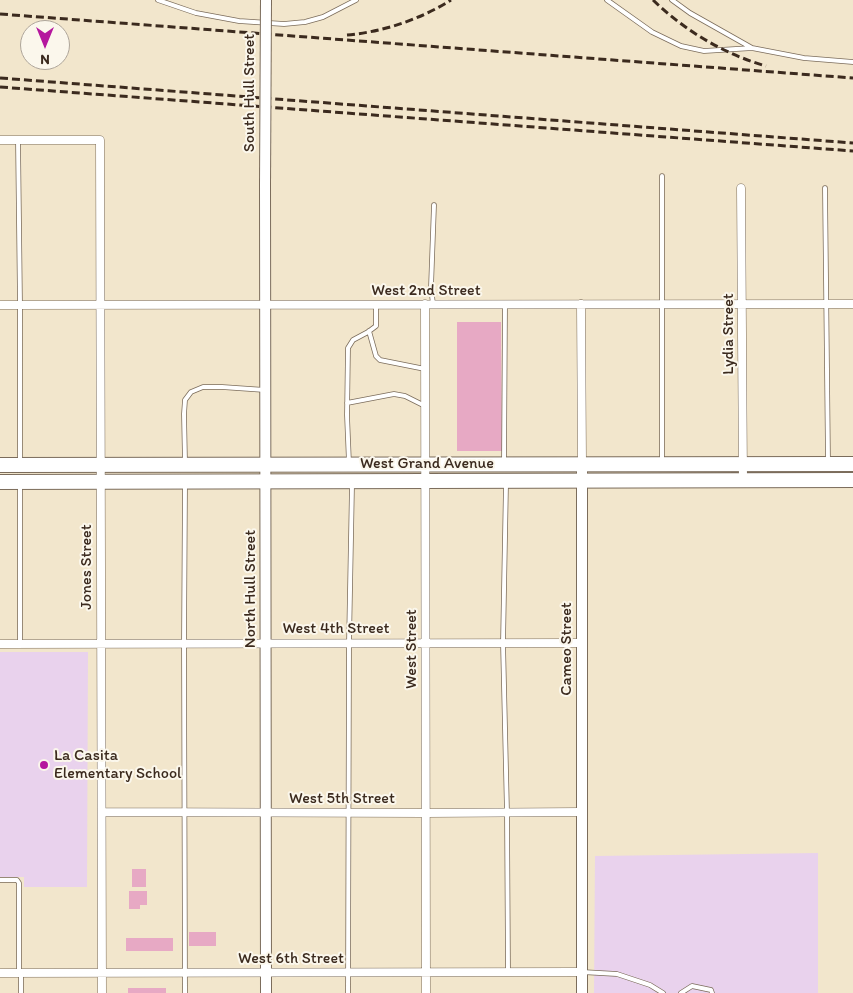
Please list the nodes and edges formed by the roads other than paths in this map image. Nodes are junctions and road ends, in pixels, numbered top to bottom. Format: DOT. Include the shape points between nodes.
graph roads {
  1 [pos="158,0"];
  2 [pos="266,0"];
  3 [pos="356,0"];
  4 [pos="607,0"];
  5 [pos="672,0"];
  6 [pos="752,48"];
  7 [pos="853,62"];
  8 [pos="0,140"];
  9 [pos="18,140"];
  10 [pos="662,176"];
  11 [pos="265,185"];
  12 [pos="741,188"];
  13 [pos="825,188"];
  14 [pos="434,205"];
  15 [pos="376,304"];
  16 [pos="429,304"];
  17 [pos="505,304"];
  18 [pos="581,304"];
  19 [pos="662,304"];
  20 [pos="742,304"];
  21 [pos="826,304"];
  22 [pos="853,304"];
  23 [pos="0,305"];
  24 [pos="20,305"];
  25 [pos="101,305"];
  26 [pos="266,305"];
  27 [pos="370,331"];
  28 [pos="425,369"];
  29 [pos="266,390"];
  30 [pos="347,403"];
  31 [pos="425,406"];
  32 [pos="743,463"];
  33 [pos="0,464"];
  34 [pos="20,464"];
  35 [pos="582,464"];
  36 [pos="662,464"];
  37 [pos="828,464"];
  38 [pos="853,464"];
  39 [pos="101,465"];
  40 [pos="185,465"];
  41 [pos="266,465"];
  42 [pos="349,465"];
  43 [pos="425,465"];
  44 [pos="504,465"];
  45 [pos="853,480"];
  46 [pos="352,481"];
  47 [pos="425,481"];
  48 [pos="506,481"];
  49 [pos="582,481"];
  50 [pos="743,481"];
  51 [pos="0,482"];
  52 [pos="20,482"];
  53 [pos="101,482"];
  54 [pos="185,482"];
  55 [pos="266,482"];
  56 [pos="101,643"];
  57 [pos="184,643"];
  58 [pos="266,643"];
  59 [pos="349,643"];
  60 [pos="426,643"];
  61 [pos="503,643"];
  62 [pos="582,643"];
  63 [pos="0,644"];
  64 [pos="20,644"];
  65 [pos="102,812"];
  66 [pos="582,812"];
  67 [pos="185,813"];
  68 [pos="266,813"];
  69 [pos="348,813"];
  70 [pos="507,813"];
  71 [pos="426,814"];
  72 [pos="0,880"];
  73 [pos="348,972"];
  74 [pos="426,972"];
  75 [pos="508,972"];
  76 [pos="582,972"];
  77 [pos="0,973"];
  78 [pos="20,973"];
  79 [pos="102,973"];
  80 [pos="185,973"];
  81 [pos="266,973"];
  82 [pos="21,993"];
  83 [pos="102,993"];
  84 [pos="185,993"];
  85 [pos="266,993"];
  86 [pos="348,993"];
  87 [pos="426,993"];
  88 [pos="582,993"];
  89 [pos="663,993"];
  90 [pos="682,993"];
  91 [pos="712,993"];
  1 -- 3 [label="lane" via="196,13 239,21 284,24 323,17"];
  2 -- 11 [label="main road, South Hull Street, bridge"];
  4 -- 6 [label="lane" via="652,32 681,46 704,51"];
  5 -- 6 [label="lane"];
  6 -- 7 [label="lane" via="804,58"];
  8 -- 9 [label="street"];
  9 -- 24 [label="lane"];
  9 -- 25 [label="street, Jones Street" via="100,140"];
  10 -- 19 [label="lane"];
  11 -- 26 [label="main road, North Hull Street"];
  12 -- 20 [label="street, Lydia Street"];
  13 -- 21 [label="lane"];
  14 -- 16 [label="lane"];
  15 -- 16 [label="street, West 2nd Street"];
  15 -- 26 [label="street, West 2nd Street"];
  15 -- 27 [label="lane" via="376,326"];
  16 -- 17 [label="street, West 2nd Street"];
  16 -- 28 [label="street, West Street"];
  17 -- 18 [label="street, West 2nd Street"];
  17 -- 44 [label="lane"];
  18 -- 19 [label="street, West 2nd Street"];
  18 -- 35 [label="street, Cameo Street"];
  19 -- 20 [label="street, West 2nd Street"];
  19 -- 36 [label="lane"];
  20 -- 21 [label="street, West 2nd Street"];
  20 -- 32 [label="street, Lydia Street"];
  21 -- 22 [label="street, West 2nd Street"];
  21 -- 37 [label="lane"];
  23 -- 24 [label="street, West 2nd Street"];
  24 -- 25 [label="street, West 2nd Street"];
  24 -- 34 [label="lane"];
  25 -- 26 [label="street, West 2nd Street"];
  25 -- 39 [label="street, Jones Street"];
  26 -- 29 [label="main road, North Hull Street"];
  27 -- 28 [label="lane" via="380,360"];
  27 -- 30 [label="lane" via="353,340 348,348"];
  28 -- 31 [label="street, West Street"];
  29 -- 40 [label="lane" via="203,387 191,392 184,407"];
  29 -- 41 [label="main road, North Hull Street"];
  30 -- 31 [label="lane" via="394,394"];
  30 -- 42 [label="lane"];
  31 -- 43 [label="street, West Street"];
  32 -- 36 [label="highway, West Grand Avenue"];
  32 -- 37 [label="highway, West Grand Avenue"];
  32 -- 50 [label="street, Lydia Street"];
  33 -- 34 [label="highway, West Grand Avenue"];
  34 -- 39 [label="highway, West Grand Avenue"];
  35 -- 36 [label="highway, West Grand Avenue"];
  35 -- 44 [label="highway, West Grand Avenue"];
  35 -- 49 [label="main road, Cameo Street"];
  37 -- 38 [label="highway, West Grand Avenue"];
  39 -- 40 [label="highway, West Grand Avenue"];
  39 -- 53 [label="street, Jones Street"];
  40 -- 41 [label="highway, West Grand Avenue"];
  41 -- 42 [label="highway, West Grand Avenue"];
  41 -- 55 [label="main road, North Hull Street"];
  42 -- 43 [label="highway, West Grand Avenue"];
  43 -- 44 [label="highway, West Grand Avenue"];
  43 -- 47 [label="street, West Street"];
  45 -- 50 [label="highway, West Grand Avenue"];
  46 -- 47 [label="highway, West Grand Avenue"];
  46 -- 55 [label="highway, West Grand Avenue"];
  46 -- 59 [label="lane"];
  47 -- 48 [label="highway, West Grand Avenue"];
  47 -- 60 [label="street, West Street"];
  48 -- 49 [label="highway, West Grand Avenue"];
  48 -- 61 [label="lane"];
  49 -- 50 [label="highway, West Grand Avenue"];
  49 -- 62 [label="main road, Cameo Street"];
  51 -- 52 [label="highway, West Grand Avenue"];
  52 -- 53 [label="highway, West Grand Avenue"];
  52 -- 64 [label="lane"];
  53 -- 54 [label="highway, West Grand Avenue"];
  53 -- 56 [label="street, Jones Street"];
  54 -- 55 [label="highway, West Grand Avenue"];
  54 -- 57 [label="lane"];
  55 -- 58 [label="main road, North Hull Street"];
  56 -- 57 [label="street, West 4th Street"];
  56 -- 64 [label="street, West 4th Street"];
  56 -- 65 [label="street, Jones Street"];
  57 -- 58 [label="street, West 4th Street"];
  57 -- 67 [label="lane"];
  58 -- 59 [label="street, West 4th Street"];
  58 -- 68 [label="main road, North Hull Street"];
  59 -- 60 [label="street, West 4th Street"];
  59 -- 69 [label="lane"];
  60 -- 61 [label="street, West 4th Street"];
  60 -- 71 [label="street, West Street"];
  61 -- 62 [label="street, West 4th Street"];
  61 -- 70 [label="lane"];
  62 -- 66 [label="main road, Cameo Street"];
  63 -- 64 [label="street, West 4th Street"];
  65 -- 67 [label="street, West 5th Street"];
  65 -- 79 [label="street, Jones Street"];
  66 -- 70 [label="street, West 5th Street"];
  66 -- 76 [label="main road, Cameo Street"];
  67 -- 68 [label="street, West 5th Street"];
  67 -- 80 [label="lane"];
  68 -- 69 [label="street, West 5th Street"];
  68 -- 81 [label="main road, North Hull Street"];
  69 -- 71 [label="street, West 5th Street"];
  69 -- 73 [label="lane"];
  70 -- 71 [label="street, West 5th Street"];
  70 -- 75 [label="lane"];
  71 -- 74 [label="street, West Street"];
  72 -- 78 [label="lane" via="17,880 19,883"];
  73 -- 74 [label="street, West 6th Street"];
  73 -- 81 [label="street, West 6th Street"];
  73 -- 86 [label="lane"];
  74 -- 75 [label="street, West 6th Street"];
  74 -- 87 [label="street, West Street"];
  75 -- 76 [label="street, West 6th Street"];
  76 -- 88 [label="main road, Cameo Street"];
  76 -- 89 [label="lane" via="616,974"];
  77 -- 78 [label="street, West 6th Street"];
  78 -- 79 [label="street, West 6th Street"];
  78 -- 82 [label="lane"];
  79 -- 80 [label="street, West 6th Street"];
  79 -- 83 [label="street, Jones Street"];
  80 -- 81 [label="street, West 6th Street"];
  80 -- 84 [label="lane"];
  81 -- 85 [label="main road, North Hull Street"];
  90 -- 91 [label="lane" via="692,986 711,990"];
}
